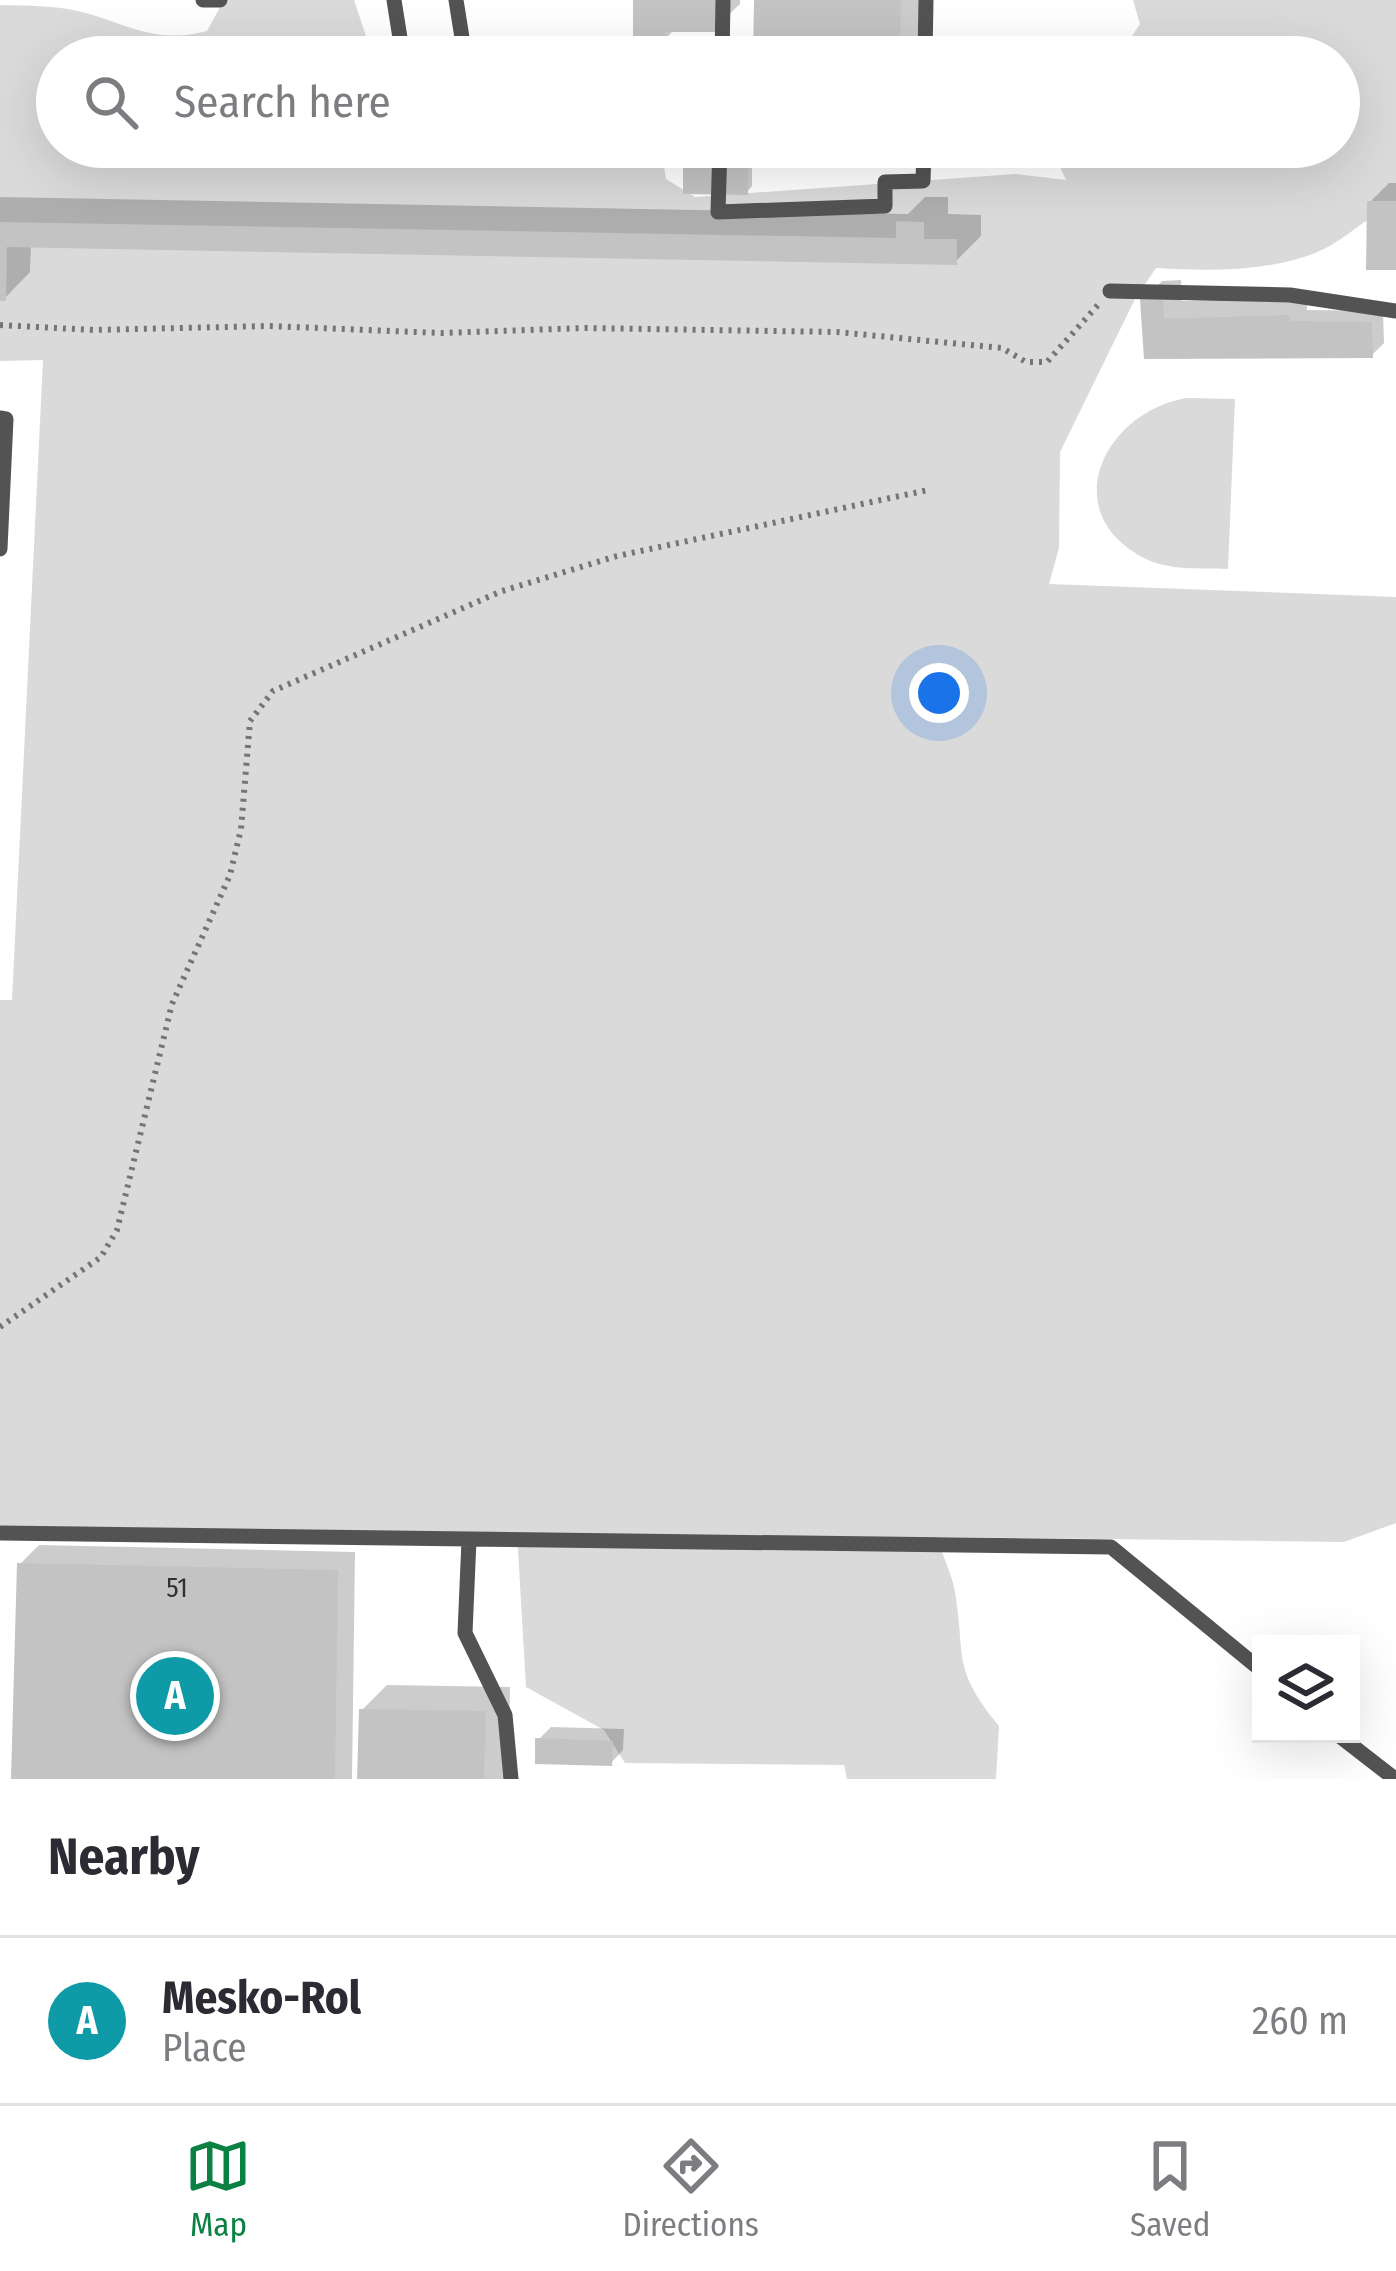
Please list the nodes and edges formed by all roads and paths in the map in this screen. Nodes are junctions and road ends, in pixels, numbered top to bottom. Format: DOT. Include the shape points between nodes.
graph roads {
  1 [pos="202,0"];
  2 [pos="220,0"];
  3 [pos="394,0"];
  4 [pos="456,0"];
  5 [pos="723,0"];
  6 [pos="926,0"];
  7 [pos="400,36"];
  8 [pos="463,36"];
  9 [pos="722,36"];
  10 [pos="925,36"];
  11 [pos="719,168"];
  12 [pos="923,168"];
  13 [pos="1110,292"];
  14 [pos="1396,311"];
  15 [pos="0,325"];
  16 [pos="0,418"];
  17 [pos="928,490"];
  18 [pos="0,549"];
  19 [pos="0,1327"];
  20 [pos="0,1533"];
  21 [pos="469,1540"];
  22 [pos="1252,1663"];
  23 [pos="1349,1743"];
  24 [pos="511,1779"];
  25 [pos="1395,1779"];
  1 -- 2 [label="lane"];
  3 -- 7 [label="lane"];
  4 -- 8 [label="lane"];
  5 -- 9 [label="lane"];
  6 -- 10 [label="lane"];
  11 -- 12 [label="lane" via="718,212 885,206 885,182 923,181"];
  13 -- 14 [label="lane" via="1290,295"];
  13 -- 15 [label="path" via="1047,362 1026,362 1003,348 837,332"];
  16 -- 18 [label="lane"];
  17 -- 19 [label="path" via="617,556 502,591 273,691 250,721 230,875 172,1004 117,1230 101,1257"];
  20 -- 21 [label="lane"];
  21 -- 22 [label="lane" via="1111,1547"];
  21 -- 24 [label="lane" via="465,1633 505,1715"];
  23 -- 25 [label="lane"];
}
